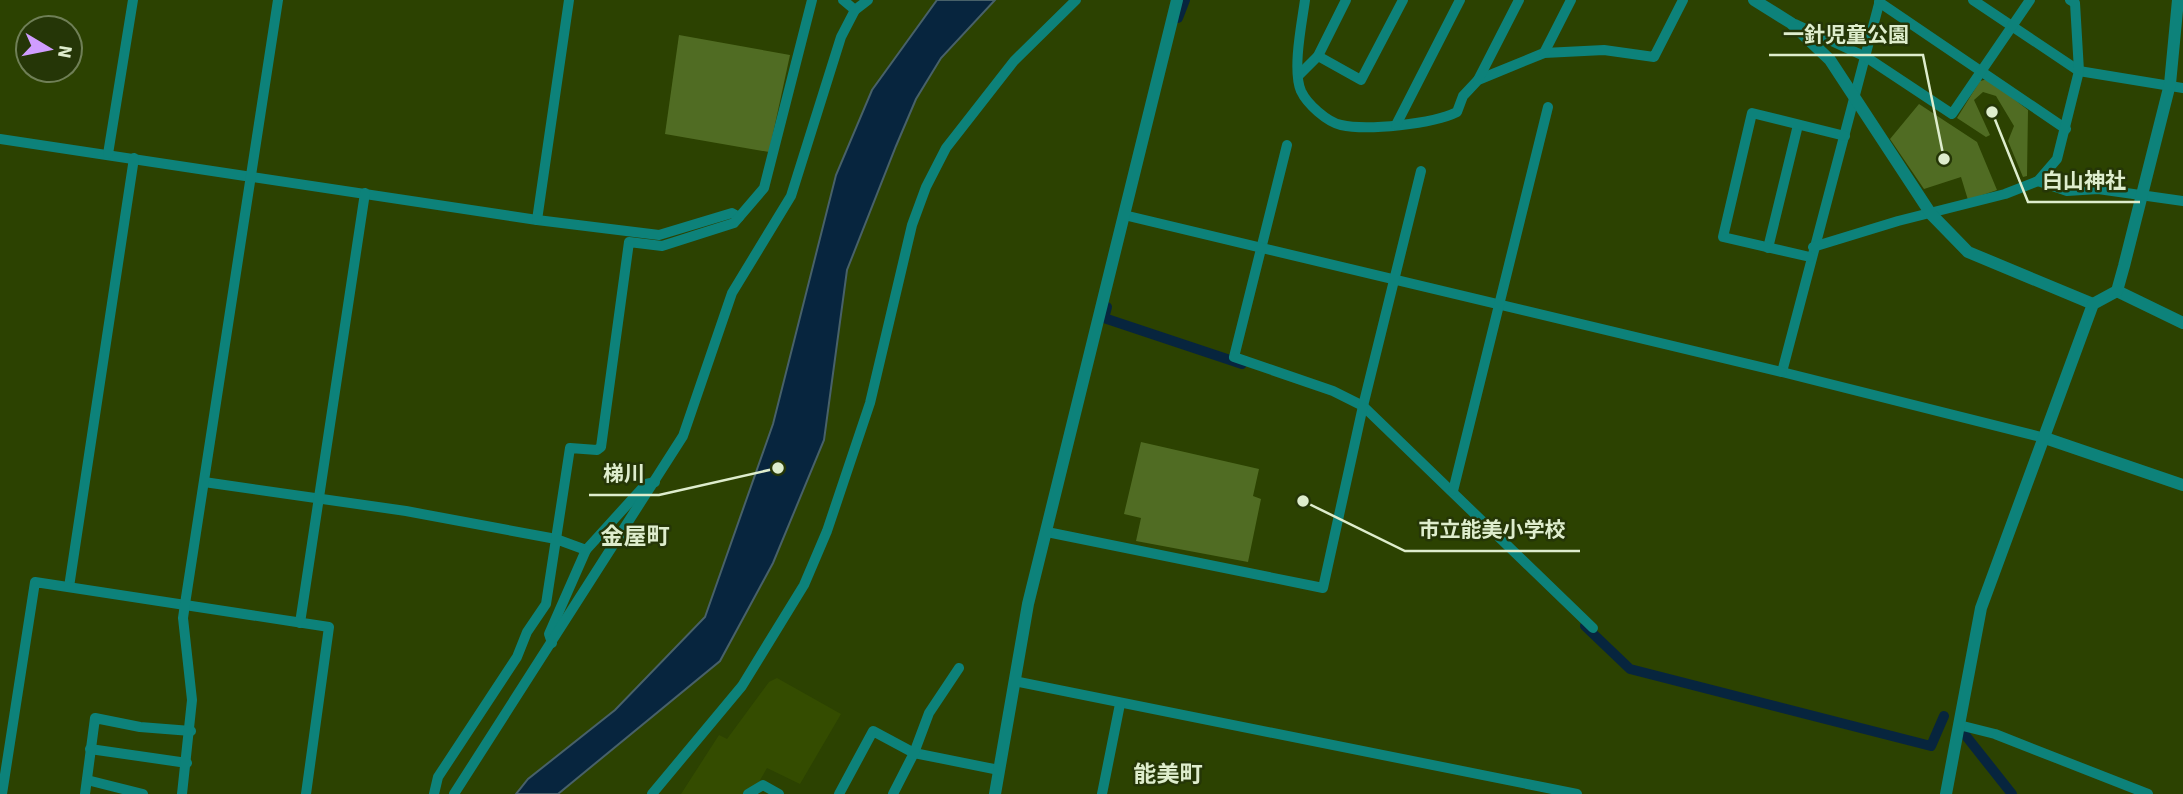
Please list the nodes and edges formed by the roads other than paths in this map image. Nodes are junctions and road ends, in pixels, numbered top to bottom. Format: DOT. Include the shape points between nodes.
graph roads {
  1 [pos="133,0"];
  2 [pos="278,0"];
  3 [pos="569,0"];
  4 [pos="812,0"];
  5 [pos="843,0"];
  6 [pos="868,0"];
  7 [pos="1076,0"];
  8 [pos="1177,0"];
  9 [pos="1305,0"];
  10 [pos="1346,0"];
  11 [pos="1403,0"];
  12 [pos="1460,0"];
  13 [pos="1519,0"];
  14 [pos="1571,0"];
  15 [pos="1683,0"];
  16 [pos="1754,0"];
  17 [pos="1973,0"];
  18 [pos="2030,0"];
  19 [pos="2070,0"];
  20 [pos="2178,0"];
  21 [pos="1879,1"];
  22 [pos="855,10"];
  23 [pos="1791,23"];
  24 [pos="2012,26"];
  25 [pos="1544,53"];
  26 [pos="1318,56"];
  27 [pos="1866,57"];
  28 [pos="1981,71"];
  29 [pos="2080,71"];
  30 [pos="1299,75"];
  31 [pos="1478,80"];
  32 [pos="2177,86"];
  33 [pos="1855,96"];
  34 [pos="1548,107"];
  35 [pos="1396,125"];
  36 [pos="1798,125"];
  37 [pos="2066,129"];
  38 [pos="1845,136"];
  39 [pos="0,139"];
  40 [pos="1287,145"];
  41 [pos="108,154"];
  42 [pos="134,158"];
  43 [pos="1421,171"];
  44 [pos="250,175"];
  45 [pos="2038,181"];
  46 [pos="365,193"];
  47 [pos="2143,195"];
  48 [pos="2183,201"];
  49 [pos="1124,215"];
  50 [pos="1931,215"];
  51 [pos="739,217"];
  52 [pos="537,220"];
  53 [pos="1262,248"];
  54 [pos="1768,248"];
  55 [pos="1811,252"];
  56 [pos="1393,280"];
  57 [pos="2117,291"];
  58 [pos="2093,304"];
  59 [pos="1500,305"];
  60 [pos="2183,323"];
  61 [pos="1782,372"];
  62 [pos="1363,406"];
  63 [pos="2045,438"];
  64 [pos="204,482"];
  65 [pos="655,482"];
  66 [pos="2183,485"];
  67 [pos="1453,491"];
  68 [pos="318,499"];
  69 [pos="1047,532"];
  70 [pos="556,538"];
  71 [pos="586,550"];
  72 [pos="69,587"];
  73 [pos="184,604"];
  74 [pos="300,623"];
  75 [pos="1593,628"];
  76 [pos="552,643"];
  77 [pos="960,668"];
  78 [pos="1014,681"];
  79 [pos="1120,704"];
  80 [pos="1959,725"];
  81 [pos="191,731"];
  82 [pos="90,749"];
  83 [pos="914,753"];
  84 [pos="187,763"];
  85 [pos="999,770"];
  86 [pos="87,780"];
  87 [pos="2,794"];
  88 [pos="85,794"];
  89 [pos="143,794"];
  90 [pos="182,794"];
  91 [pos="306,794"];
  92 [pos="435,794"];
  93 [pos="454,794"];
  94 [pos="652,794"];
  95 [pos="748,794"];
  96 [pos="779,794"];
  97 [pos="839,794"];
  98 [pos="892,794"];
  99 [pos="995,794"];
  100 [pos="1101,794"];
  101 [pos="1577,794"];
  102 [pos="1946,794"];
  103 [pos="2148,794"];
  1 -- 41 [label="street"];
  2 -- 44 [label="street"];
  3 -- 52 [label="street"];
  4 -- 51 [label="street" via="771,168 764,188"];
  5 -- 22 [label="street"];
  6 -- 22 [label="street"];
  7 -- 94 [label="street" via="1014,61 946,148 912,225 870,403 804,584 742,686"];
  8 -- 49 [label="street"];
  9 -- 30 [label="street"];
  10 -- 26 [label="street"];
  11 -- 26 [label="street" via="1360,80"];
  12 -- 35 [label="street"];
  13 -- 31 [label="street"];
  14 -- 25 [label="street"];
  15 -- 25 [label="street" via="1654,57 1604,50"];
  16 -- 23 [label="street"];
  17 -- 24 [label="street"];
  18 -- 24 [label="street"];
  19 -- 29 [label="street" via="2075,3"];
  20 -- 32 [label="street"];
  21 -- 27 [label="street"];
  21 -- 28 [label="street"];
  22 -- 65 [label="street" via="829,71 791,196 732,293 683,436"];
  23 -- 27 [label="street"];
  23 -- 33 [label="street" via="1829,60"];
  24 -- 28 [label="street"];
  24 -- 29 [label="street"];
  25 -- 31 [label="street"];
  26 -- 30 [label="street"];
  27 -- 28 [label="street" via="1952,114"];
  27 -- 33 [label="street"];
  28 -- 37 [label="street"];
  29 -- 32 [label="street"];
  29 -- 37 [label="street"];
  30 -- 35 [label="street" via="1300,90 1311,104 1340,125"];
  31 -- 35 [label="street" via="1463,96 1457,112"];
  32 -- 47 [label="street"];
  33 -- 38 [label="street"];
  33 -- 50 [label="street"];
  34 -- 59 [label="street"];
  36 -- 38 [label="street"];
  36 -- 54 [label="street"];
  36 -- 54 [label="street" via="1752,113 1723,237"];
  37 -- 45 [label="street" via="2057,159"];
  38 -- 55 [label="street"];
  39 -- 41 [label="street"];
  40 -- 53 [label="street"];
  41 -- 42 [label="street"];
  42 -- 44 [label="street"];
  42 -- 72 [label="street"];
  43 -- 56 [label="street"];
  44 -- 46 [label="street"];
  44 -- 64 [label="street"];
  45 -- 47 [label="street" via="2067,191 2098,189"];
  45 -- 50 [label="street"];
  46 -- 52 [label="street"];
  46 -- 68 [label="street"];
  47 -- 48 [label="street"];
  47 -- 57 [label="street"];
  49 -- 53 [label="street"];
  49 -- 69 [label="street"];
  50 -- 55 [label="street" via="1898,221"];
  50 -- 58 [label="street" via="1978,259"];
  51 -- 52 [label="street" via="732,213 659,235"];
  51 -- 70 [label="street" via="734,223 662,246 629,242 601,447 570,448"];
  53 -- 56 [label="street"];
  53 -- 62 [label="street" via="1234,358 1334,391"];
  54 -- 55 [label="street"];
  55 -- 61 [label="street"];
  56 -- 59 [label="street"];
  56 -- 62 [label="street"];
  57 -- 58 [label="street"];
  57 -- 60 [label="street"];
  58 -- 63 [label="street"];
  59 -- 61 [label="street"];
  59 -- 67 [label="street"];
  61 -- 63 [label="street"];
  62 -- 67 [label="street"];
  62 -- 69 [label="street" via="1323,588"];
  63 -- 66 [label="street"];
  63 -- 80 [label="street" via="1981,608"];
  64 -- 68 [label="street"];
  64 -- 73 [label="street"];
  65 -- 71 [label="street" via="646,484"];
  65 -- 76 [label="street"];
  67 -- 75 [label="street"];
  68 -- 70 [label="street"];
  68 -- 74 [label="street"];
  69 -- 78 [label="street"];
  70 -- 71 [label="street"];
  70 -- 92 [label="street" via="546,604 438,777"];
  71 -- 76 [label="street" via="549,634"];
  72 -- 73 [label="street"];
  72 -- 87 [label="street" via="35,582"];
  73 -- 74 [label="street"];
  73 -- 81 [label="street"];
  74 -- 91 [label="street" via="329,627"];
  76 -- 93 [label="street"];
  77 -- 83 [label="street" via="929,713"];
  78 -- 79 [label="street" via="1077,691"];
  78 -- 85 [label="street"];
  79 -- 100 [label="street"];
  79 -- 101 [label="street"];
  80 -- 102 [label="street"];
  80 -- 103 [label="street" via="1995,734"];
  81 -- 82 [label="street" via="95,718"];
  81 -- 84 [label="street"];
  82 -- 84 [label="street"];
  82 -- 86 [label="street"];
  83 -- 85 [label="street"];
  83 -- 97 [label="street" via="873,731"];
  83 -- 98 [label="street"];
  84 -- 90 [label="street"];
  85 -- 99 [label="street"];
  86 -- 88 [label="street"];
  86 -- 89 [label="street"];
  95 -- 96 [label="street" via="763,785"];
}
